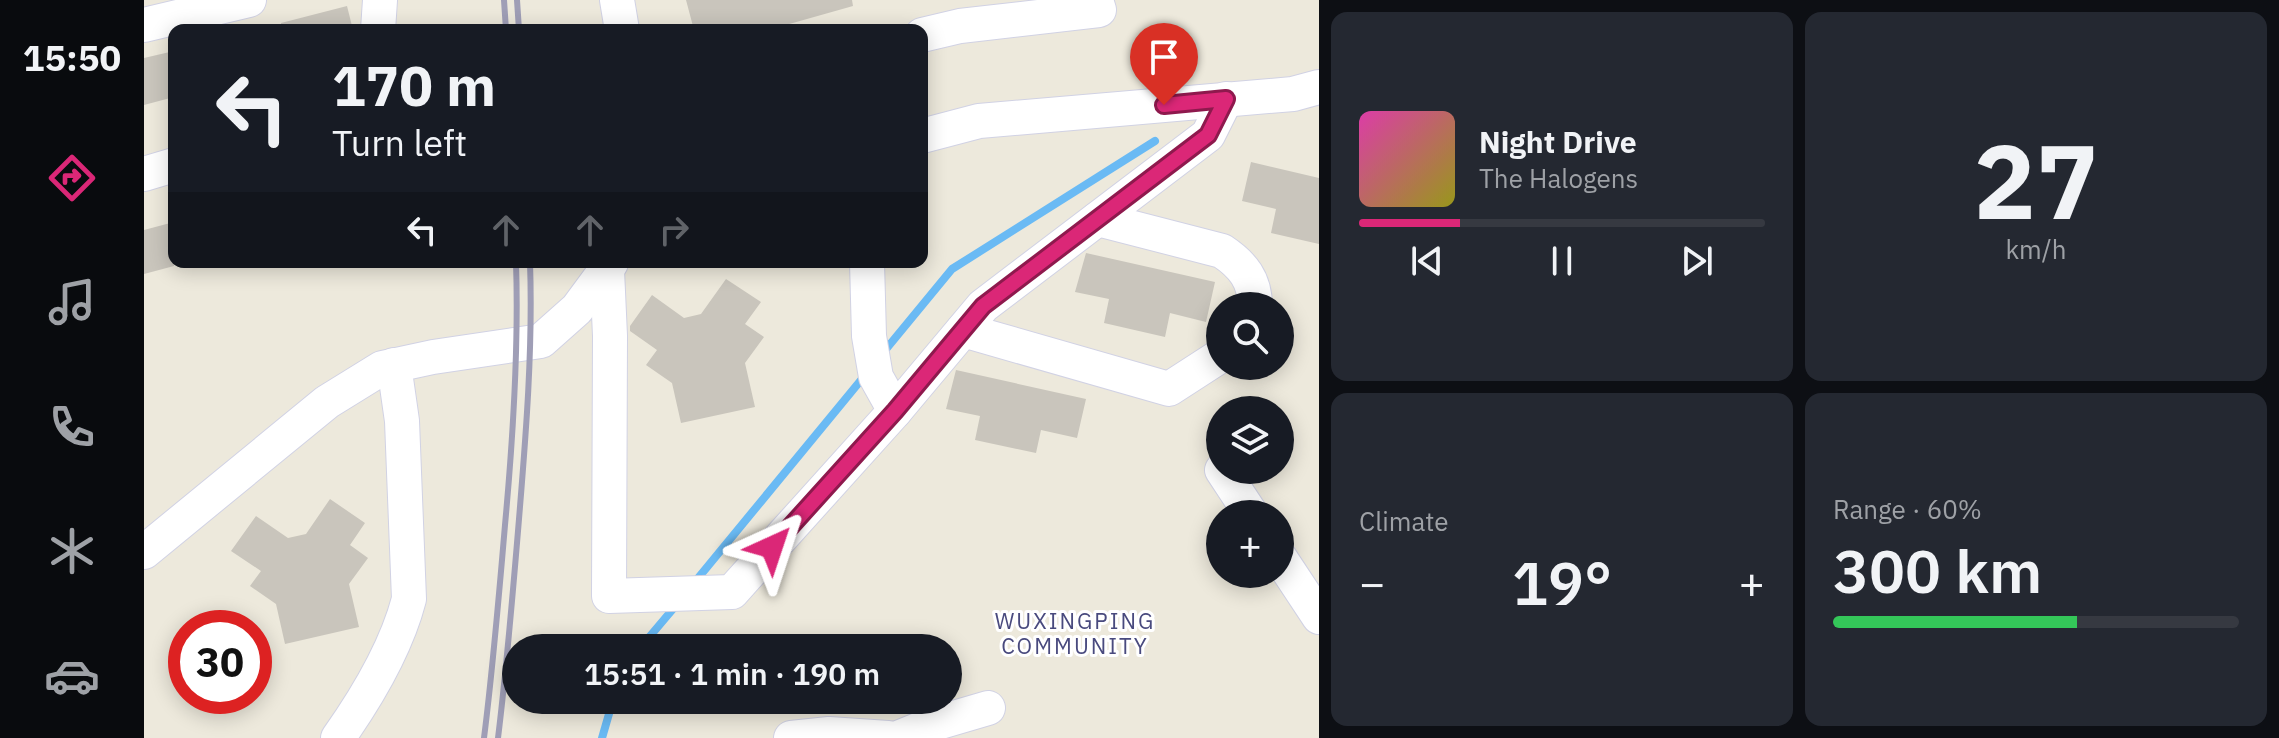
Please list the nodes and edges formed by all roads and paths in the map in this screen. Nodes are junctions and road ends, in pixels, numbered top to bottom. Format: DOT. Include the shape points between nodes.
graph roads {
  1 [pos="249,0"];
  2 [pos="380,0"];
  3 [pos="617,0"];
  4 [pos="1096,0"];
  5 [pos="378,24"];
  6 [pos="621,24"];
  7 [pos="144,25"];
  8 [pos="928,34"];
  9 [pos="1319,87"];
  10 [pos="1226,99"];
  11 [pos="928,134"];
  12 [pos="168,167"];
  13 [pos="144,174"];
  14 [pos="1098,219"];
  15 [pos="608,268"];
  16 [pos="610,268"];
  17 [pos="867,268"];
  18 [pos="1254,292"];
  19 [pos="963,330"];
  20 [pos="394,365"];
  21 [pos="1206,365"];
  22 [pos="895,411"];
  23 [pos="144,552"];
  24 [pos="1294,579"];
  25 [pos="1319,617"];
  26 [pos="988,708"];
  27 [pos="338,738"];
  28 [pos="791,738"];
  29 [pos="888,738"];
  30 [pos="898,738"];
  1 -- 7 [label="street"];
  2 -- 5 [label="street"];
  3 -- 6 [label="street"];
  4 -- 8 [label="street" via="1099,10"];
  9 -- 10 [label="street"];
  10 -- 11 [label="street" via="979,121"];
  10 -- 14 [label="street" via="1208,135"];
  12 -- 13 [label="street"];
  14 -- 18 [label="street" via="1222,251 1238,261"];
  14 -- 19 [label="street" via="983,306"];
  15 -- 20 [label="street" via="577,309 541,341"];
  16 -- 22 [label="street" via="609,596 732,592"];
  17 -- 22 [label="street" via="876,377"];
  19 -- 21 [label="street" via="1169,389"];
  19 -- 22 [label="street"];
  20 -- 23 [label="street" via="327,402"];
  20 -- 27 [label="street" via="402,421 409,599 401,628"];
  24 -- 25 [label="street"];
  26 -- 30 [label="street"];
  28 -- 29 [label="street"];
}
